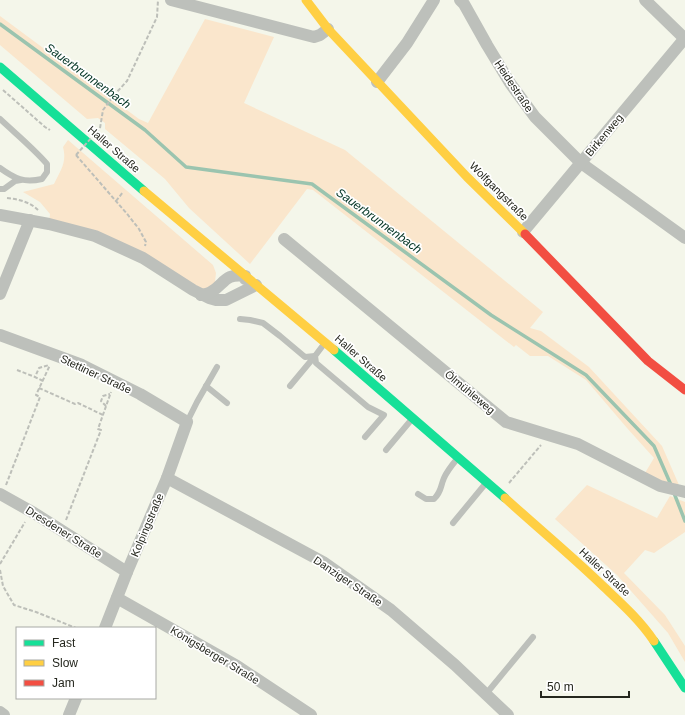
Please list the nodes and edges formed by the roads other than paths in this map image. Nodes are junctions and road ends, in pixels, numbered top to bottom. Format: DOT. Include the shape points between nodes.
graph roads {
  1 [pos="171,0"];
  2 [pos="306,0"];
  3 [pos="434,0"];
  4 [pos="460,0"];
  5 [pos="645,0"];
  6 [pos="328,29"];
  7 [pos="685,38"];
  8 [pos="0,67"];
  9 [pos="377,82"];
  10 [pos="0,119"];
  11 [pos="581,163"];
  12 [pos="0,168"];
  13 [pos="21,180"];
  14 [pos="0,189"];
  15 [pos="0,215"];
  16 [pos="30,220"];
  17 [pos="522,232"];
  18 [pos="685,238"];
  19 [pos="284,239"];
  20 [pos="221,256"];
  21 [pos="245,276"];
  22 [pos="256,285"];
  23 [pos="219,286"];
  24 [pos="0,294"];
  25 [pos="201,295"];
  26 [pos="234,297"];
  27 [pos="240,320"];
  28 [pos="0,335"];
  29 [pos="325,342"];
  30 [pos="315,356"];
  31 [pos="217,367"];
  32 [pos="206,386"];
  33 [pos="290,386"];
  34 [pos="685,390"];
  35 [pos="226,403"];
  36 [pos="389,409"];
  37 [pos="412,418"];
  38 [pos="187,422"];
  39 [pos="365,437"];
  40 [pos="386,450"];
  41 [pos="458,457"];
  42 [pos="167,478"];
  43 [pos="487,482"];
  44 [pos="685,492"];
  45 [pos="418,494"];
  46 [pos="1,495"];
  47 [pos="452,523"];
  48 [pos="127,572"];
  49 [pos="117,598"];
  50 [pos="105,627"];
  51 [pos="533,637"];
  52 [pos="685,688"];
  53 [pos="486,694"];
  54 [pos="76,699"];
  55 [pos="0,712"];
  56 [pos="4,715"];
  57 [pos="69,715"];
  58 [pos="311,715"];
  59 [pos="508,715"];
  1 -- 6 [label="street" via="314,37"];
  2 -- 6 [label="main road, Wolfgangstraße"];
  3 -- 9 [label="street" via="407,43"];
  4 -- 11 [label="street, Heidestraße" via="514,88 535,117"];
  5 -- 7 [label="street"];
  6 -- 9 [label="main road, Wolfgangstraße"];
  7 -- 11 [label="street, Birkenweg"];
  8 -- 20 [label="main road, Haller Straße"];
  9 -- 17 [label="main road, Wolfgangstraße"];
  10 -- 13 [label="lane" via="47,164 47,172 42,179"];
  11 -- 17 [label="street, Birkenweg"];
  11 -- 18 [label="street, Heidestraße"];
  12 -- 13 [label="lane"];
  13 -- 14 [label="lane"];
  15 -- 16 [label="street"];
  16 -- 24 [label="street"];
  16 -- 25 [label="street" via="95,236 142,258"];
  17 -- 34 [label="main road, Wolfgangstraße" via="648,361"];
  19 -- 44 [label="street, Ölmühleweg" via="506,422 578,444 660,486"];
  20 -- 21 [label="main road, Haller Straße"];
  20 -- 23 [label="street"];
  21 -- 22 [label="main road, Haller Straße"];
  21 -- 23 [label="street" via="233,276"];
  21 -- 26 [label="street" via="245,283"];
  22 -- 26 [label="street"];
  22 -- 29 [label="main road, Haller Straße"];
  23 -- 25 [label="street"];
  25 -- 26 [label="street" via="216,300"];
  27 -- 30 [label="lane" via="263,323 305,357"];
  28 -- 38 [label="street, Stettiner Straße" via="52,360 82,366 140,394"];
  29 -- 30 [label="lane"];
  29 -- 36 [label="main road, Haller Straße"];
  30 -- 33 [label="lane"];
  30 -- 36 [label="lane" via="316,362 322,368 368,407"];
  31 -- 32 [label="lane"];
  32 -- 35 [label="lane"];
  32 -- 38 [label="lane"];
  36 -- 37 [label="main road, Haller Straße"];
  36 -- 39 [label="lane"];
  37 -- 40 [label="lane"];
  37 -- 41 [label="main road, Haller Straße"];
  38 -- 42 [label="street, Kolpingstraße"];
  41 -- 43 [label="main road, Haller Straße"];
  41 -- 45 [label="lane" via="448,470 439,494 434,499 426,499"];
  42 -- 48 [label="street, Kolpingstraße"];
  42 -- 53 [label="street, Danziger Straße" via="323,562 390,610"];
  43 -- 47 [label="lane"];
  43 -- 52 [label="main road, Haller Straße" via="625,607 648,632"];
  46 -- 48 [label="street, Dresdener Straße"];
  48 -- 49 [label="street, Kolpingstraße"];
  49 -- 50 [label="street, Kolpingstraße"];
  49 -- 58 [label="street, Königsberger Straße" via="238,666"];
  51 -- 53 [label="lane"];
  53 -- 59 [label="street, Danziger Straße"];
  54 -- 57 [label="street"];
  55 -- 56 [label="street"];
}
